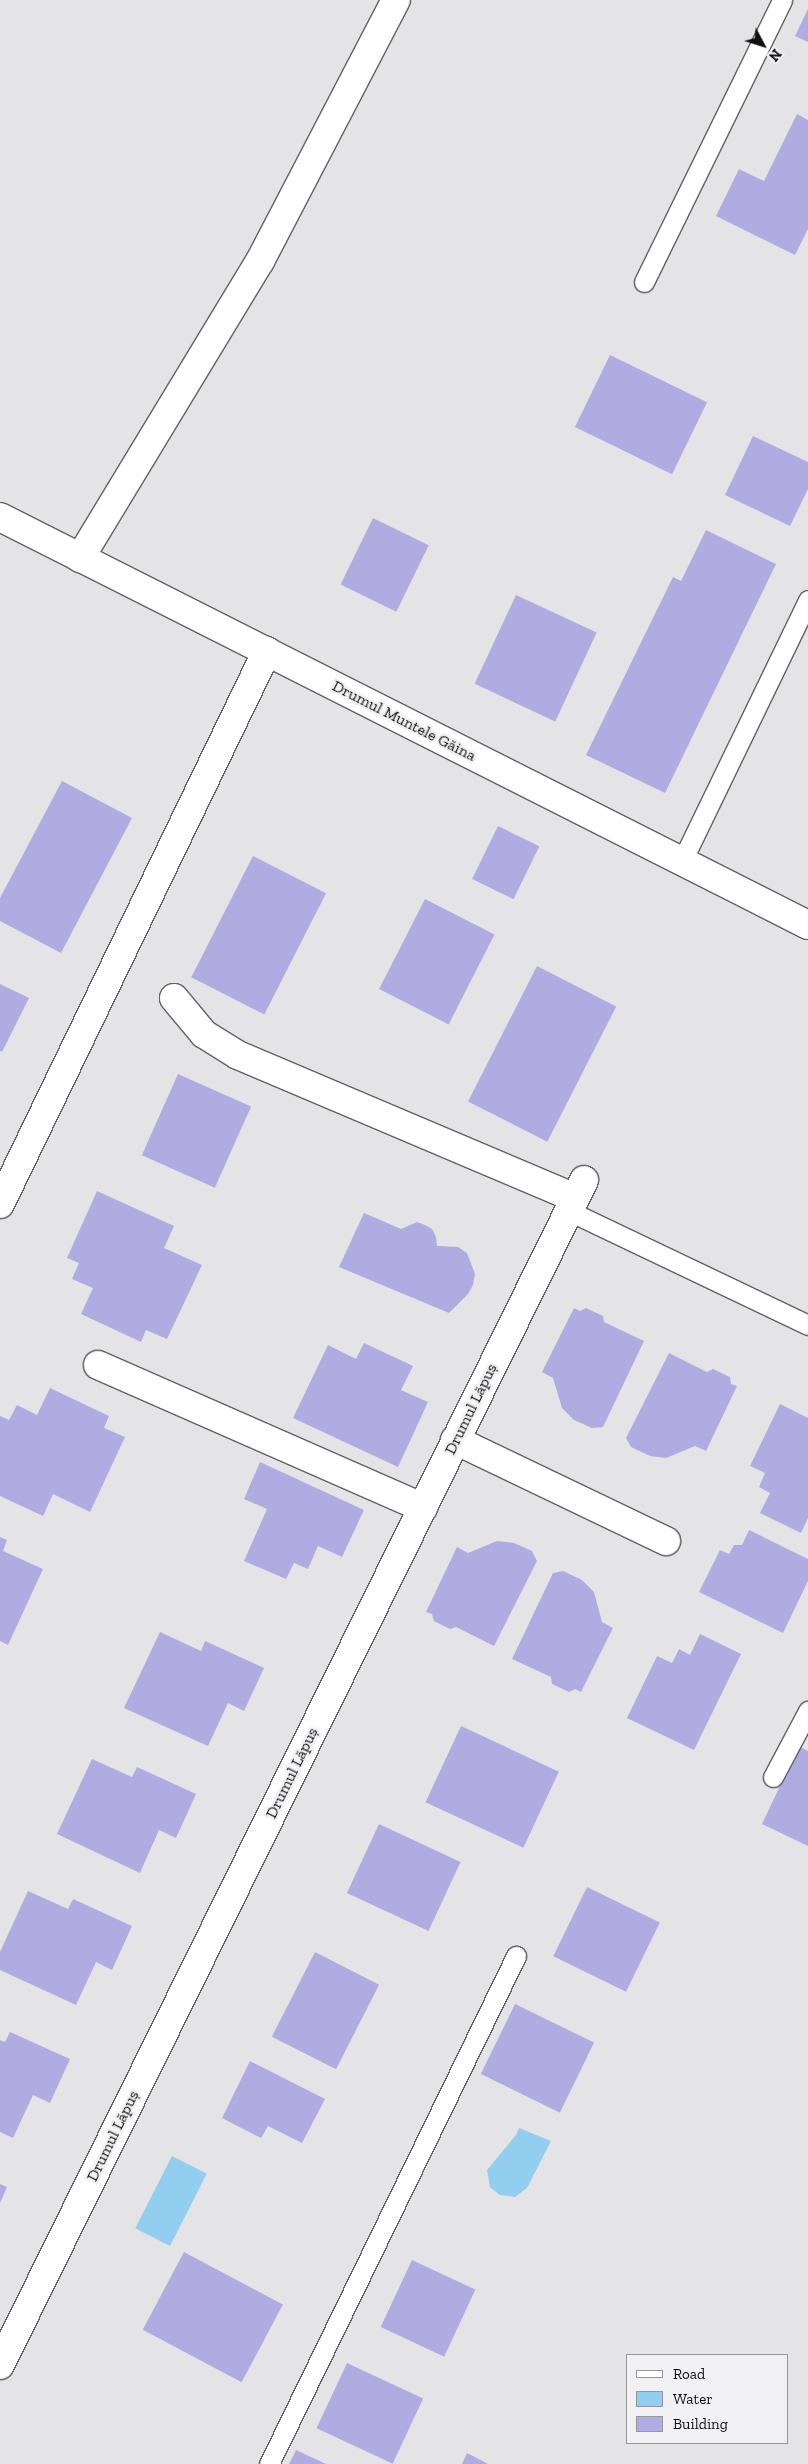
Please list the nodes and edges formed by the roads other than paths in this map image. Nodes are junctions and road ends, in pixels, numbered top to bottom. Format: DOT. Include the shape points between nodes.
graph roads {
  1 [pos="396,0"];
  2 [pos="782,0"];
  3 [pos="644,282"];
  4 [pos="0,517"];
  5 [pos="80,558"];
  6 [pos="808,600"];
  7 [pos="267,652"];
  8 [pos="682,861"];
  9 [pos="808,924"];
  10 [pos="174,998"];
  11 [pos="576,1196"];
  12 [pos="0,1204"];
  13 [pos="808,1325"];
  14 [pos="98,1365"];
  15 [pos="456,1440"];
  16 [pos="422,1508"];
  17 [pos="666,1541"];
  18 [pos="808,1711"];
  19 [pos="773,1777"];
  20 [pos="516,1956"];
  21 [pos="0,2365"];
  22 [pos="269,2464"];
  1 -- 5 [label="street" via="260,261"];
  2 -- 3 [label="lane"];
  4 -- 5 [label="street, Drumul Muntele Găina"];
  5 -- 7 [label="street, Drumul Muntele Găina"];
  6 -- 8 [label="lane"];
  7 -- 8 [label="street, Drumul Muntele Găina"];
  7 -- 12 [label="street"];
  8 -- 9 [label="street, Drumul Muntele Găina"];
  10 -- 11 [label="street" via="204,1034 238,1055"];
  11 -- 13 [label="lane"];
  11 -- 15 [label="street, Drumul Lăpuș"];
  14 -- 16 [label="street"];
  15 -- 16 [label="street, Drumul Lăpuș"];
  15 -- 17 [label="street"];
  16 -- 21 [label="street, Drumul Lăpuș"];
  18 -- 19 [label="lane"];
  20 -- 22 [label="lane"];
}
